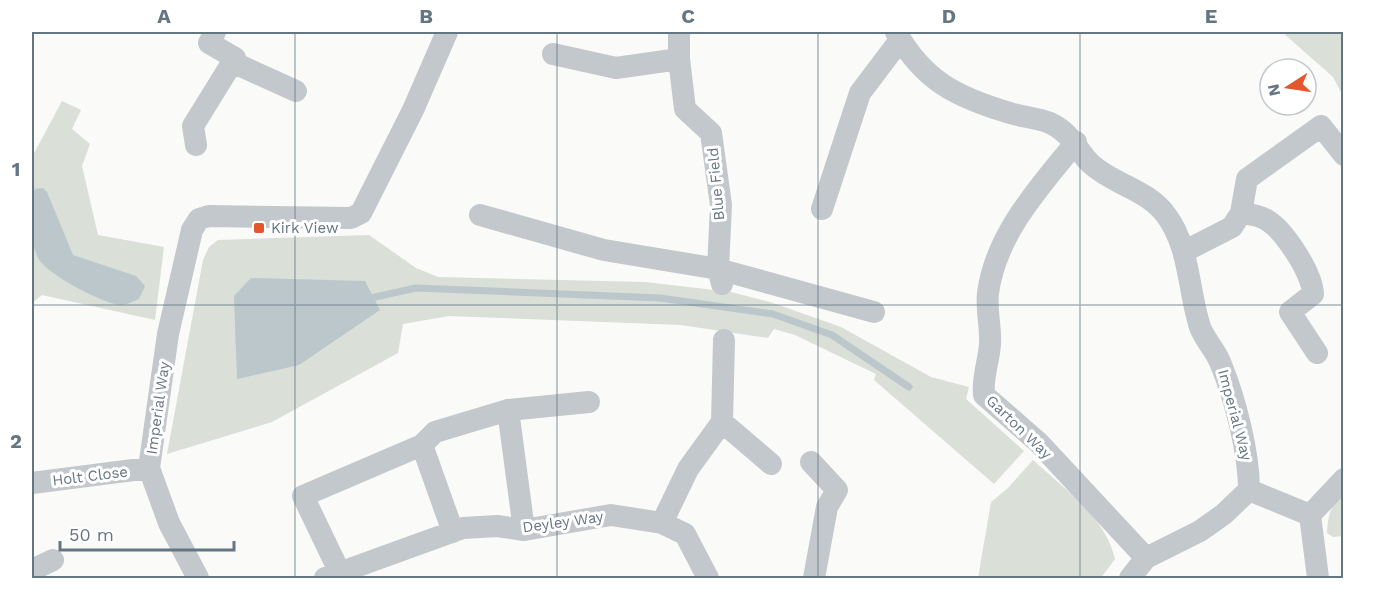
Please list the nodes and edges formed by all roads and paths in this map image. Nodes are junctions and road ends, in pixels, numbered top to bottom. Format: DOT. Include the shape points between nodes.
graph roads {
  1 [pos="215,32"];
  2 [pos="447,32"];
  3 [pos="680,32"];
  4 [pos="898,34"];
  5 [pos="553,54"];
  6 [pos="679,58"];
  7 [pos="232,62"];
  8 [pos="296,91"];
  9 [pos="1076,142"];
  10 [pos="195,145"];
  11 [pos="1344,155"];
  12 [pos="822,209"];
  13 [pos="1241,213"];
  14 [pos="480,215"];
  15 [pos="1185,251"];
  16 [pos="720,277"];
  17 [pos="874,312"];
  18 [pos="724,340"];
  19 [pos="1317,353"];
  20 [pos="589,402"];
  21 [pos="508,410"];
  22 [pos="722,422"];
  23 [pos="422,445"];
  24 [pos="811,462"];
  25 [pos="771,464"];
  26 [pos="149,468"];
  27 [pos="1344,478"];
  28 [pos="32,483"];
  29 [pos="1249,490"];
  30 [pos="1310,515"];
  31 [pos="662,523"];
  32 [pos="524,530"];
  33 [pos="453,532"];
  34 [pos="1146,558"];
  35 [pos="52,560"];
  36 [pos="32,570"];
  37 [pos="369,571"];
  38 [pos="333,576"];
  39 [pos="198,579"];
  40 [pos="708,579"];
  41 [pos="814,579"];
  42 [pos="1130,579"];
  43 [pos="1318,579"];
  1 -- 7 [label="street" via="209,43 235,58"];
  2 -- 26 [label="street, Imperial Way" via="361,213 351,218 199,219 185,254 168,334"];
  3 -- 6 [label="street, Blue Field"];
  4 -- 9 [label="street, Imperial Way" via="919,67 973,102 1050,123"];
  4 -- 12 [label="street" via="860,93"];
  5 -- 6 [label="street" via="616,68"];
  6 -- 16 [label="street, Blue Field" via="685,109 711,133 721,205"];
  7 -- 8 [label="street"];
  7 -- 10 [label="street" via="193,126"];
  9 -- 15 [label="street, Imperial Way" via="1090,164 1145,194 1166,215"];
  9 -- 34 [label="street, Garton Way" via="1016,218 999,258 988,292 990,343 984,394 1039,443"];
  11 -- 13 [label="street" via="1321,126 1247,179"];
  13 -- 15 [label="street" via="1232,227"];
  13 -- 19 [label="street" via="1264,218 1281,231 1313,281 1314,294 1290,312"];
  14 -- 16 [label="street"];
  15 -- 29 [label="street, Imperial Way" via="1201,330 1220,361 1249,460"];
  16 -- 17 [label="street"];
  18 -- 22 [label="street"];
  20 -- 21 [label="street"];
  21 -- 23 [label="street" via="435,432"];
  21 -- 32 [label="street"];
  22 -- 25 [label="street"];
  22 -- 31 [label="street" via="688,469"];
  23 -- 33 [label="street"];
  23 -- 38 [label="street" via="303,496"];
  24 -- 41 [label="street" via="837,489 826,507"];
  26 -- 28 [label="street, Holt Close"];
  26 -- 39 [label="street, Imperial Way"];
  27 -- 30 [label="street"];
  29 -- 30 [label="street"];
  29 -- 34 [label="street" via="1200,531"];
  30 -- 43 [label="street"];
  31 -- 32 [label="street, Deyley Way" via="611,515"];
  31 -- 40 [label="street, Deyley Way" via="685,534"];
  32 -- 33 [label="street, Deyley Way" via="496,526"];
  33 -- 37 [label="street, Deyley Way"];
  34 -- 42 [label="street"];
  35 -- 36 [label="street"];
  37 -- 38 [label="street, Deyley Way"];
}
